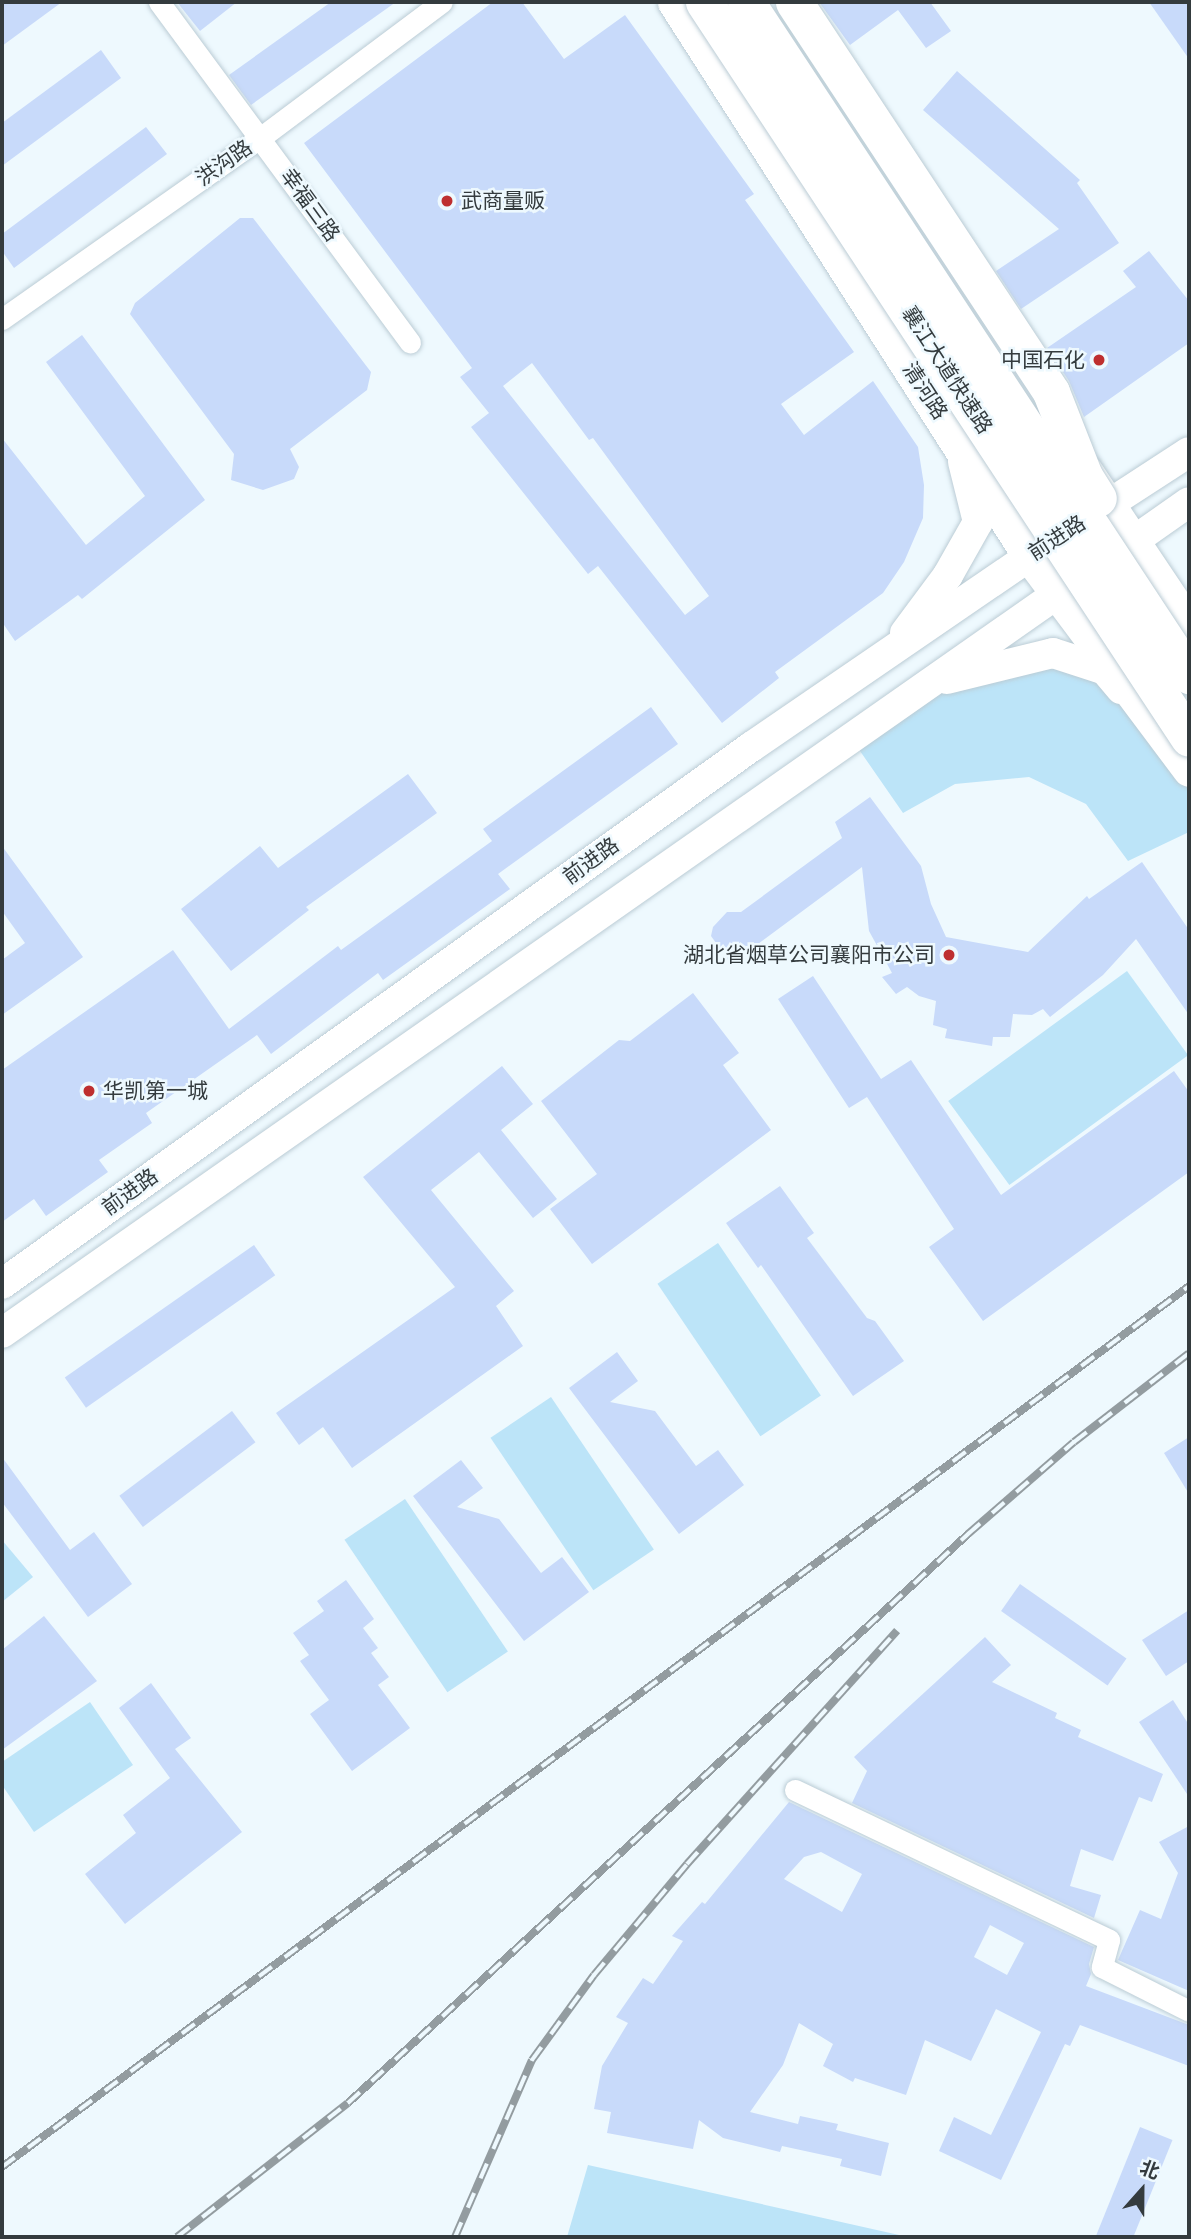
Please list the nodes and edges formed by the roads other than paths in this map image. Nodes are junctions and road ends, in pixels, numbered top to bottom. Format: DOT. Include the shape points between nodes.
graph roads {
  1 [pos="159,2"];
  2 [pos="442,2"];
  3 [pos="674,2"];
  4 [pos="704,2"];
  5 [pos="746,2"];
  6 [pos="776,2"];
  7 [pos="794,2"];
  8 [pos="260,138"];
  9 [pos="2,319"];
  10 [pos="410,342"];
  11 [pos="958,441"];
  12 [pos="1189,452"];
  13 [pos="1189,502"];
  14 [pos="1108,505"];
  15 [pos="1133,541"];
  16 [pos="1029,556"];
  17 [pos="1057,594"];
  18 [pos="1189,625"];
  19 [pos="1189,636"];
  20 [pos="891,653"];
  21 [pos="1189,675"];
  22 [pos="930,683"];
  23 [pos="1174,735"];
  24 [pos="1189,770"];
  25 [pos="2,1283"];
  26 [pos="3,1328"];
  27 [pos="795,1790"];
  28 [pos="1189,2011"];
  1 -- 8 [label="street, 幸福三路"];
  2 -- 8 [label="street, 洪沟路"];
  3 -- 11 [label="main road, 清河路"];
  4 -- 23 [label="highway, 襄江大道快速路, bridge"];
  5 -- 21 [label="highway, 襄江大道快速路, bridge"];
  6 -- 14 [label="main road"];
  7 -- 19 [label="highway, bridge" via="1051,392 1084,476"];
  8 -- 9 [label="street, 洪沟路"];
  8 -- 10 [label="street, 幸福三路"];
  11 -- 16 [label="main road, 清河路"];
  11 -- 20 [label="main road" via="978,522 948,575"];
  12 -- 14 [label="main road, 前进路"];
  13 -- 15 [label="main road, 前进路"];
  14 -- 15 [label="main road"];
  14 -- 16 [label="main road, 前进路"];
  15 -- 17 [label="main road, 前进路"];
  15 -- 18 [label="main road"];
  16 -- 17 [label="main road, 清河路"];
  16 -- 20 [label="main road, 前进路"];
  17 -- 22 [label="main road, 前进路"];
  17 -- 23 [label="main road, 清河路"];
  20 -- 25 [label="main road, 前进路" via="740,755"];
  22 -- 23 [label="main road" via="1054,653 1105,670"];
  22 -- 26 [label="main road, 前进路"];
  23 -- 24 [label="main road, 清河路"];
  27 -- 28 [label="street" via="1110,1940 1102,1967"];
}
